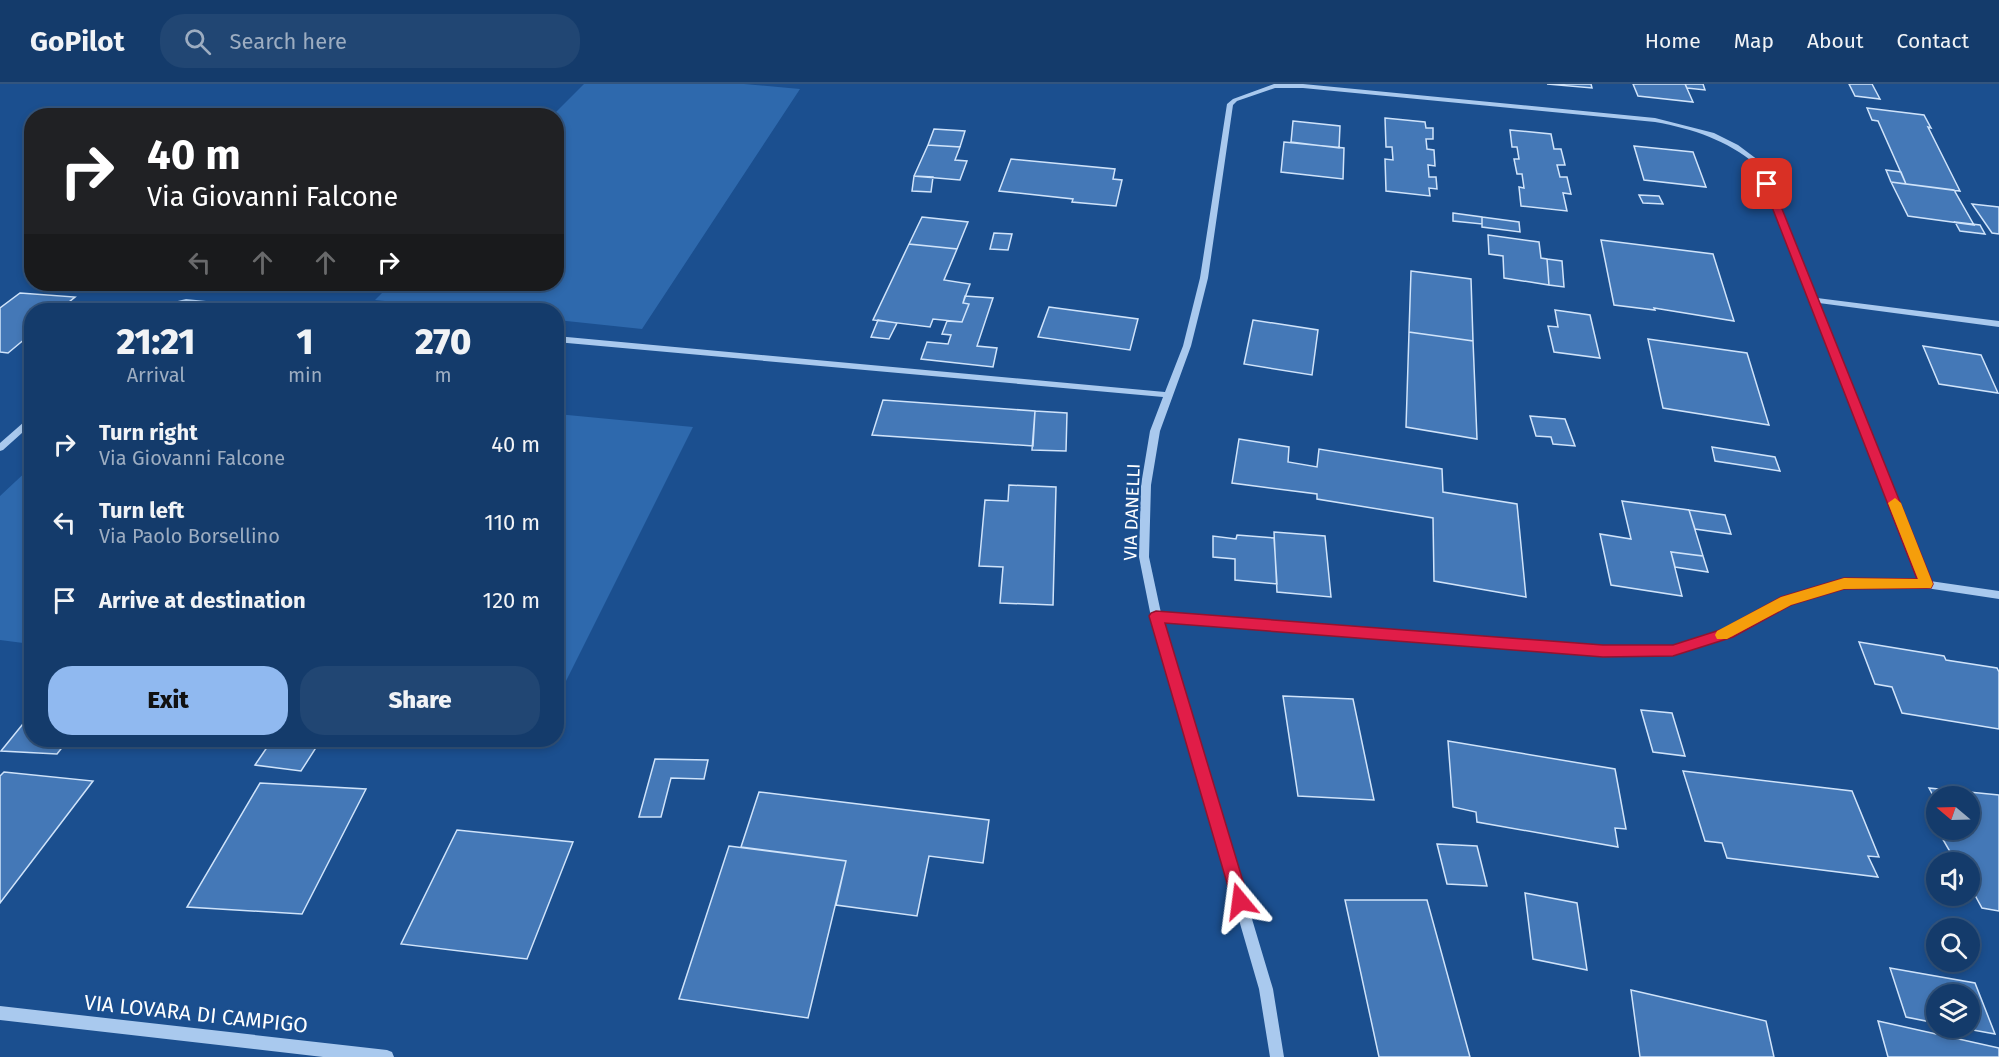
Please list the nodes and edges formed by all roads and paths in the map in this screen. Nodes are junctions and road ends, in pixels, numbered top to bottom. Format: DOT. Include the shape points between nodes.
graph roads {
  1 [pos="1815,300"];
  2 [pos="178,303"];
  3 [pos="206,303"];
  4 [pos="1999,324"];
  5 [pos="564,340"];
  6 [pos="1169,395"];
  7 [pos="24,426"];
  8 [pos="0,448"];
  9 [pos="1926,584"];
  10 [pos="1999,595"];
  11 [pos="1156,616"];
  12 [pos="0,1013"];
  13 [pos="387,1057"];
  14 [pos="1277,1057"];
  1 -- 4 [label="street"];
  1 -- 6 [label="street, VIA DANELLI" via="1760,164 1742,148 1694,127 1656,120 1287,85 1259,89 1230,104 1204,278"];
  1 -- 9 [label="street"];
  2 -- 3 [label="street"];
  5 -- 6 [label="street"];
  6 -- 11 [label="street, VIA DANELLI" via="1155,431 1146,485 1144,557"];
  7 -- 8 [label="street"];
  9 -- 10 [label="street"];
  9 -- 11 [label="street" via="1844,584 1786,601 1728,633 1673,650 1603,651"];
  11 -- 14 [label="street, VIA DANELLI" via="1266,989"];
  12 -- 13 [label="street, VIA LOVARA DI CAMPIGO"];
}
